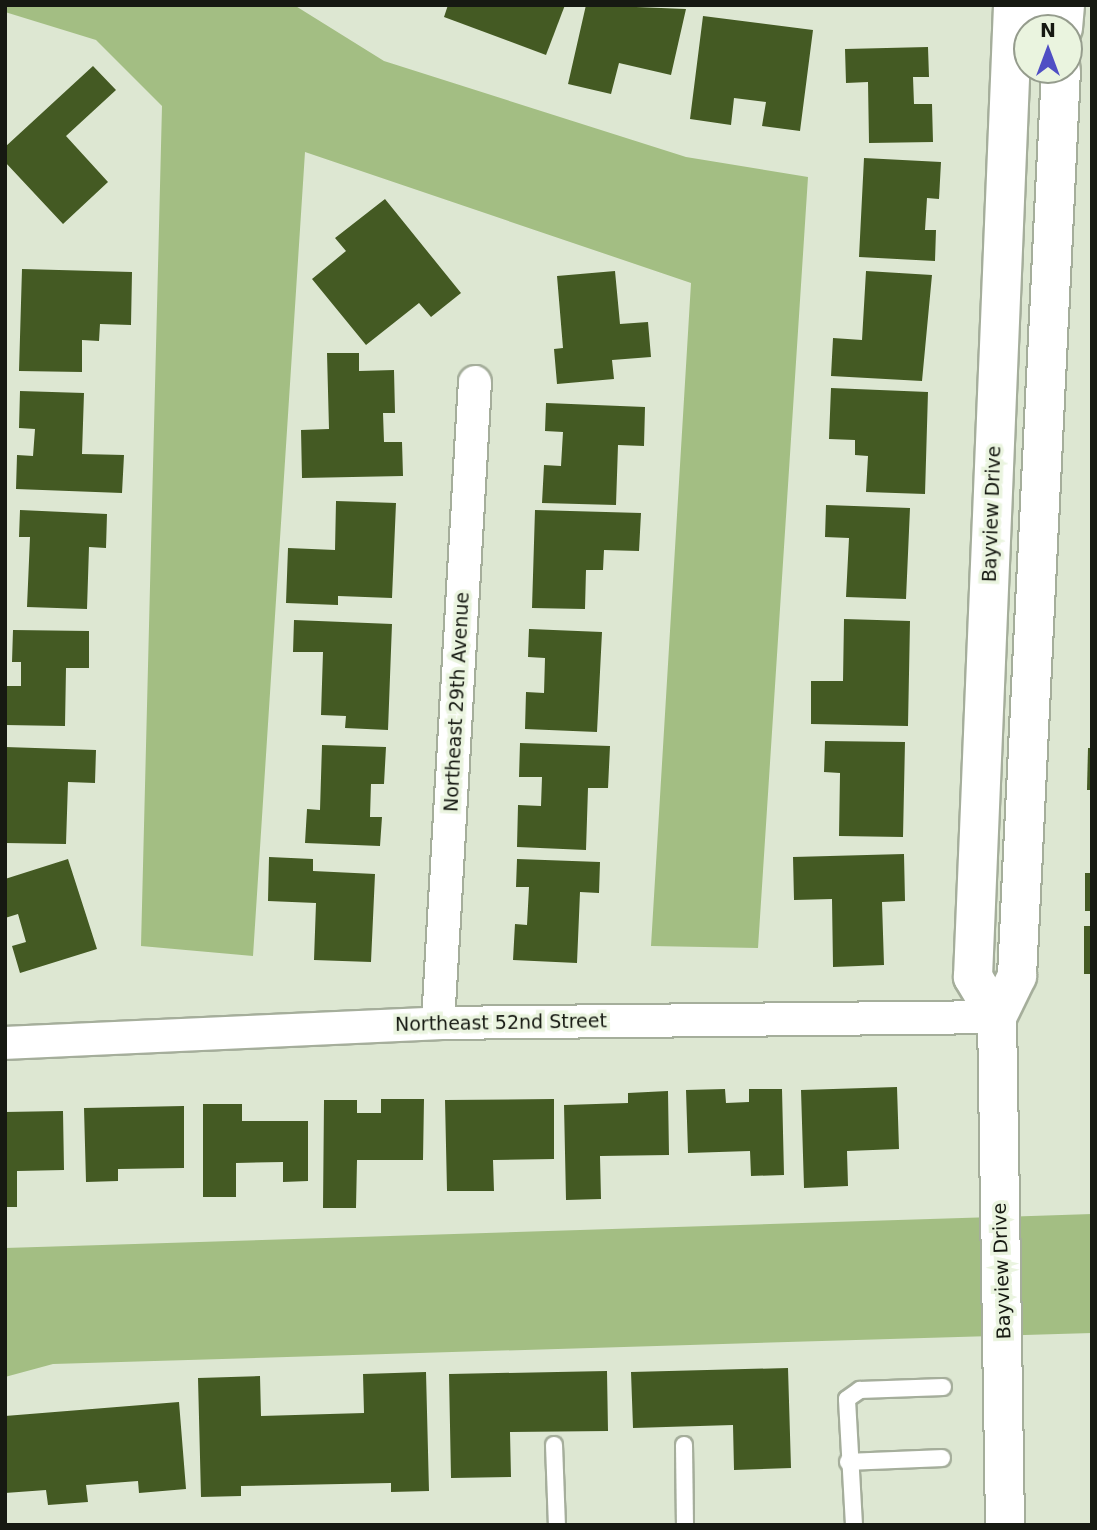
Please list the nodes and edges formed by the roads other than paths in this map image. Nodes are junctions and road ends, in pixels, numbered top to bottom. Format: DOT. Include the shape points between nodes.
graph roads {
  1 [pos="1013,5"];
  2 [pos="1060,84"];
  3 [pos="1003,230"];
  4 [pos="1054,232"];
  5 [pos="475,382"];
  6 [pos="995,449"];
  7 [pos="1043,451"];
  8 [pos="990,565"];
  9 [pos="1037,567"];
  10 [pos="981,790"];
  11 [pos="1026,792"];
  12 [pos="997,1017"];
  13 [pos="438,1023"];
  14 [pos="5,1043"];
  15 [pos="943,1388"];
  16 [pos="554,1445"];
  17 [pos="684,1445"];
  18 [pos="942,1458"];
  19 [pos="848,1462"];
  20 [pos="557,1525"];
  21 [pos="685,1525"];
  22 [pos="854,1525"];
  23 [pos="1005,1525"];
  1 -- 3 [label="street, Bayview Drive"];
  2 -- 4 [label="street, Bayview Drive"];
  3 -- 4 [label="street"];
  3 -- 6 [label="street, Bayview Drive"];
  4 -- 7 [label="street, Bayview Drive"];
  5 -- 13 [label="street, Northeast 29th Avenue"];
  6 -- 7 [label="street"];
  6 -- 8 [label="street, Bayview Drive"];
  7 -- 9 [label="street, Bayview Drive"];
  8 -- 9 [label="street"];
  8 -- 10 [label="street, Bayview Drive"];
  9 -- 11 [label="street, Bayview Drive"];
  10 -- 11 [label="street"];
  10 -- 12 [label="street, Bayview Drive" via="973,977"];
  11 -- 12 [label="street, Bayview Drive" via="1017,976"];
  12 -- 13 [label="street, Northeast 52nd Street"];
  12 -- 23 [label="street, Bayview Drive"];
  13 -- 14 [label="street, Northeast 52nd Street"];
  15 -- 19 [label="lane" via="853,1393 845,1410"];
  16 -- 20 [label="lane"];
  17 -- 21 [label="lane"];
  18 -- 19 [label="lane"];
  19 -- 22 [label="lane"];
}
